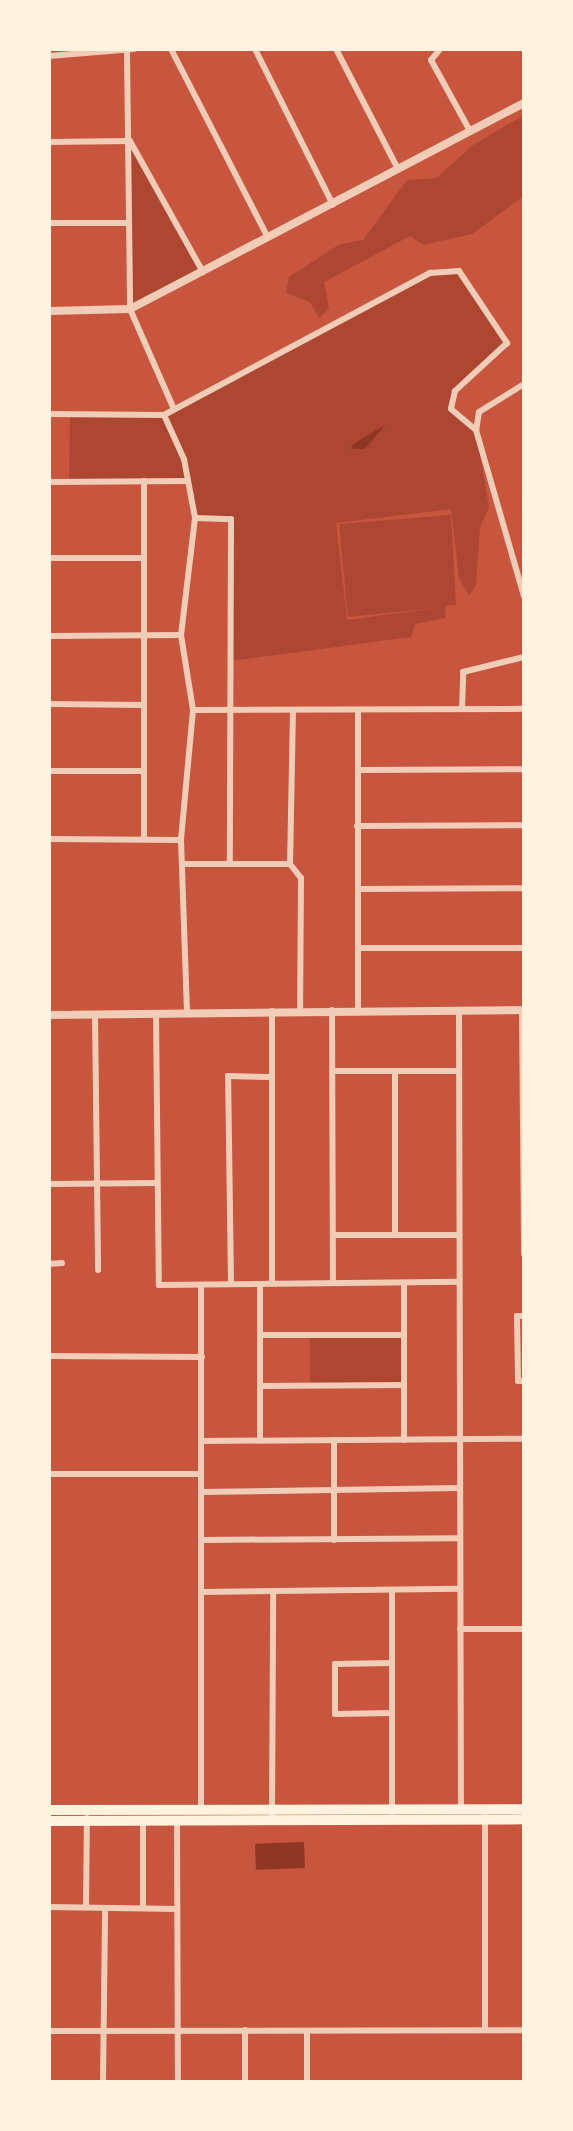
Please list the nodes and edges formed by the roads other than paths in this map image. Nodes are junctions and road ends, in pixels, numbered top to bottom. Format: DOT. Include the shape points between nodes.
graph roads {
  1 [pos="171,49"];
  2 [pos="255,49"];
  3 [pos="336,49"];
  4 [pos="440,49"];
  5 [pos="130,51"];
  6 [pos="49,56"];
  7 [pos="524,103"];
  8 [pos="470,131"];
  9 [pos="130,141"];
  10 [pos="49,142"];
  11 [pos="398,169"];
  12 [pos="332,205"];
  13 [pos="49,223"];
  14 [pos="129,223"];
  15 [pos="268,238"];
  16 [pos="203,272"];
  17 [pos="130,309"];
  18 [pos="49,312"];
  19 [pos="524,384"];
  20 [pos="173,407"];
  21 [pos="49,414"];
  22 [pos="164,415"];
  23 [pos="476,430"];
  24 [pos="144,481"];
  25 [pos="188,481"];
  26 [pos="49,482"];
  27 [pos="195,518"];
  28 [pos="49,558"];
  29 [pos="143,558"];
  30 [pos="524,596"];
  31 [pos="181,635"];
  32 [pos="49,636"];
  33 [pos="144,636"];
  34 [pos="524,657"];
  35 [pos="49,705"];
  36 [pos="144,705"];
  37 [pos="462,709"];
  38 [pos="524,709"];
  39 [pos="193,710"];
  40 [pos="230,710"];
  41 [pos="293,710"];
  42 [pos="358,710"];
  43 [pos="524,769"];
  44 [pos="358,770"];
  45 [pos="49,771"];
  46 [pos="144,771"];
  47 [pos="524,825"];
  48 [pos="358,826"];
  49 [pos="49,839"];
  50 [pos="144,839"];
  51 [pos="181,840"];
  52 [pos="184,864"];
  53 [pos="230,864"];
  54 [pos="290,864"];
  55 [pos="524,888"];
  56 [pos="358,889"];
  57 [pos="358,948"];
  58 [pos="524,948"];
  59 [pos="332,1010"];
  60 [pos="358,1010"];
  61 [pos="458,1010"];
  62 [pos="523,1010"];
  63 [pos="272,1011"];
  64 [pos="300,1011"];
  65 [pos="95,1014"];
  66 [pos="156,1014"];
  67 [pos="187,1014"];
  68 [pos="49,1015"];
  69 [pos="333,1072"];
  70 [pos="395,1072"];
  71 [pos="458,1072"];
  72 [pos="269,1077"];
  73 [pos="523,1084"];
  74 [pos="523,1142"];
  75 [pos="156,1183"];
  76 [pos="49,1184"];
  77 [pos="96,1184"];
  78 [pos="523,1195"];
  79 [pos="333,1235"];
  80 [pos="395,1235"];
  81 [pos="458,1235"];
  82 [pos="524,1254"];
  83 [pos="62,1263"];
  84 [pos="49,1264"];
  85 [pos="97,1270"];
  86 [pos="459,1282"];
  87 [pos="272,1283"];
  88 [pos="333,1283"];
  89 [pos="404,1283"];
  90 [pos="201,1284"];
  91 [pos="231,1284"];
  92 [pos="260,1284"];
  93 [pos="524,1316"];
  94 [pos="260,1335"];
  95 [pos="404,1335"];
  96 [pos="49,1356"];
  97 [pos="202,1357"];
  98 [pos="524,1381"];
  99 [pos="404,1385"];
  100 [pos="260,1386"];
  101 [pos="459,1439"];
  102 [pos="524,1439"];
  103 [pos="260,1440"];
  104 [pos="334,1440"];
  105 [pos="404,1440"];
  106 [pos="201,1441"];
  107 [pos="49,1474"];
  108 [pos="201,1475"];
  109 [pos="333,1489"];
  110 [pos="459,1489"];
  111 [pos="201,1492"];
  112 [pos="459,1538"];
  113 [pos="334,1540"];
  114 [pos="201,1541"];
  115 [pos="460,1589"];
  116 [pos="392,1590"];
  117 [pos="273,1591"];
  118 [pos="201,1592"];
  119 [pos="460,1629"];
  120 [pos="524,1629"];
  121 [pos="392,1663"];
  122 [pos="392,1713"];
  123 [pos="524,1809"];
  124 [pos="49,1810"];
  125 [pos="201,1810"];
  126 [pos="392,1814"];
  127 [pos="461,1814"];
  128 [pos="485,1814"];
  129 [pos="87,1815"];
  130 [pos="177,1815"];
  131 [pos="272,1815"];
  132 [pos="524,1819"];
  133 [pos="143,1820"];
  134 [pos="49,1821"];
  135 [pos="49,1907"];
  136 [pos="86,1908"];
  137 [pos="105,1908"];
  138 [pos="143,1908"];
  139 [pos="177,1909"];
  140 [pos="177,2029"];
  141 [pos="103,2030"];
  142 [pos="245,2030"];
  143 [pos="485,2030"];
  144 [pos="524,2030"];
  145 [pos="49,2031"];
  146 [pos="307,2031"];
  147 [pos="103,2082"];
  148 [pos="178,2082"];
  149 [pos="245,2082"];
  150 [pos="307,2082"];
  1 -- 15 [label="street"];
  2 -- 12 [label="street"];
  3 -- 11 [label="street"];
  4 -- 8 [label="street" via="431,60"];
  5 -- 6 [label="street"];
  5 -- 9 [label="street"];
  7 -- 8 [label="street"];
  8 -- 11 [label="street"];
  9 -- 10 [label="street"];
  9 -- 14 [label="street"];
  9 -- 16 [label="street"];
  11 -- 12 [label="street"];
  12 -- 15 [label="street"];
  13 -- 14 [label="street"];
  14 -- 17 [label="street"];
  15 -- 16 [label="street"];
  16 -- 17 [label="street"];
  17 -- 18 [label="street"];
  17 -- 20 [label="street"];
  19 -- 23 [label="street" via="479,412"];
  20 -- 22 [label="street"];
  20 -- 23 [label="street" via="430,273 459,271 507,343 455,391 451,409"];
  21 -- 22 [label="street"];
  22 -- 25 [label="street"];
  23 -- 30 [label="street"];
  24 -- 25 [label="street"];
  24 -- 26 [label="street"];
  24 -- 29 [label="street"];
  25 -- 27 [label="street"];
  27 -- 31 [label="street"];
  27 -- 40 [label="street" via="231,519"];
  28 -- 29 [label="street"];
  29 -- 33 [label="street"];
  31 -- 33 [label="street"];
  31 -- 39 [label="street"];
  32 -- 33 [label="street"];
  33 -- 36 [label="street"];
  34 -- 37 [label="street" via="463,672"];
  35 -- 36 [label="street"];
  36 -- 46 [label="street"];
  37 -- 38 [label="street"];
  37 -- 42 [label="street"];
  39 -- 40 [label="street"];
  39 -- 51 [label="street"];
  40 -- 41 [label="street"];
  40 -- 53 [label="street"];
  41 -- 42 [label="street"];
  41 -- 54 [label="street"];
  42 -- 44 [label="street"];
  43 -- 44 [label="street"];
  44 -- 48 [label="street"];
  45 -- 46 [label="street"];
  46 -- 50 [label="street"];
  47 -- 48 [label="street"];
  48 -- 56 [label="street"];
  49 -- 50 [label="street"];
  50 -- 51 [label="street"];
  51 -- 52 [label="street"];
  52 -- 53 [label="street"];
  52 -- 67 [label="street"];
  53 -- 54 [label="street"];
  54 -- 64 [label="street" via="301,878"];
  55 -- 56 [label="street"];
  56 -- 57 [label="street"];
  57 -- 58 [label="street"];
  57 -- 60 [label="street"];
  59 -- 60 [label="street"];
  59 -- 64 [label="street"];
  59 -- 69 [label="street"];
  60 -- 61 [label="street"];
  61 -- 62 [label="street"];
  61 -- 71 [label="street"];
  62 -- 73 [label="street"];
  63 -- 64 [label="street"];
  63 -- 67 [label="street"];
  63 -- 72 [label="street"];
  65 -- 66 [label="street"];
  65 -- 68 [label="street"];
  65 -- 77 [label="street"];
  66 -- 67 [label="street"];
  66 -- 75 [label="street"];
  69 -- 70 [label="street"];
  69 -- 79 [label="street"];
  70 -- 71 [label="street"];
  70 -- 80 [label="street"];
  71 -- 81 [label="street"];
  72 -- 87 [label="street"];
  72 -- 91 [label="street" via="228,1076"];
  73 -- 74 [label="street"];
  74 -- 78 [label="street"];
  75 -- 77 [label="street"];
  75 -- 90 [label="street" via="159,1285"];
  76 -- 77 [label="street"];
  77 -- 85 [label="street"];
  78 -- 82 [label="street"];
  79 -- 80 [label="street"];
  79 -- 88 [label="street"];
  80 -- 81 [label="street"];
  81 -- 86 [label="street"];
  83 -- 84 [label="street"];
  86 -- 89 [label="street"];
  86 -- 101 [label="street"];
  87 -- 88 [label="street"];
  87 -- 92 [label="street"];
  88 -- 89 [label="street"];
  89 -- 95 [label="street"];
  90 -- 91 [label="street"];
  90 -- 97 [label="street"];
  91 -- 92 [label="street"];
  92 -- 94 [label="street"];
  93 -- 98 [label="street" via="517,1316 518,1381"];
  94 -- 95 [label="street"];
  94 -- 100 [label="street"];
  95 -- 99 [label="street"];
  96 -- 97 [label="street"];
  97 -- 106 [label="street"];
  99 -- 100 [label="street"];
  99 -- 105 [label="street"];
  100 -- 103 [label="street"];
  101 -- 102 [label="street"];
  101 -- 105 [label="street"];
  101 -- 110 [label="street"];
  103 -- 104 [label="street"];
  103 -- 106 [label="street"];
  104 -- 105 [label="street"];
  104 -- 109 [label="street"];
  106 -- 108 [label="street"];
  107 -- 108 [label="street"];
  108 -- 111 [label="street"];
  109 -- 110 [label="street"];
  109 -- 111 [label="street"];
  109 -- 113 [label="street"];
  110 -- 112 [label="street"];
  111 -- 114 [label="street"];
  112 -- 113 [label="street"];
  112 -- 115 [label="street"];
  113 -- 114 [label="street"];
  114 -- 118 [label="street"];
  115 -- 116 [label="street"];
  115 -- 119 [label="street"];
  116 -- 117 [label="street"];
  116 -- 121 [label="street"];
  117 -- 118 [label="street"];
  117 -- 131 [label="street"];
  118 -- 125 [label="street"];
  119 -- 120 [label="street"];
  119 -- 127 [label="street"];
  121 -- 122 [label="street"];
  121 -- 122 [label="street" via="335,1664 335,1714"];
  122 -- 126 [label="street"];
  123 -- 128 [label="main road"];
  124 -- 129 [label="main road"];
  125 -- 130 [label="main road"];
  125 -- 131 [label="main road"];
  126 -- 127 [label="main road"];
  126 -- 131 [label="main road"];
  127 -- 128 [label="main road"];
  128 -- 132 [label="main road"];
  128 -- 143 [label="street"];
  129 -- 130 [label="main road"];
  129 -- 133 [label="main road"];
  129 -- 134 [label="main road"];
  129 -- 136 [label="street"];
  130 -- 131 [label="main road"];
  130 -- 133 [label="main road"];
  130 -- 139 [label="street"];
  133 -- 138 [label="street"];
  135 -- 136 [label="street"];
  136 -- 137 [label="street"];
  137 -- 138 [label="street"];
  137 -- 141 [label="street"];
  138 -- 139 [label="street"];
  139 -- 140 [label="street"];
  140 -- 141 [label="street"];
  140 -- 142 [label="street"];
  140 -- 148 [label="street"];
  141 -- 145 [label="street"];
  141 -- 147 [label="street"];
  142 -- 146 [label="street"];
  142 -- 149 [label="street"];
  143 -- 144 [label="street"];
  143 -- 146 [label="street"];
  146 -- 150 [label="street"];
}
